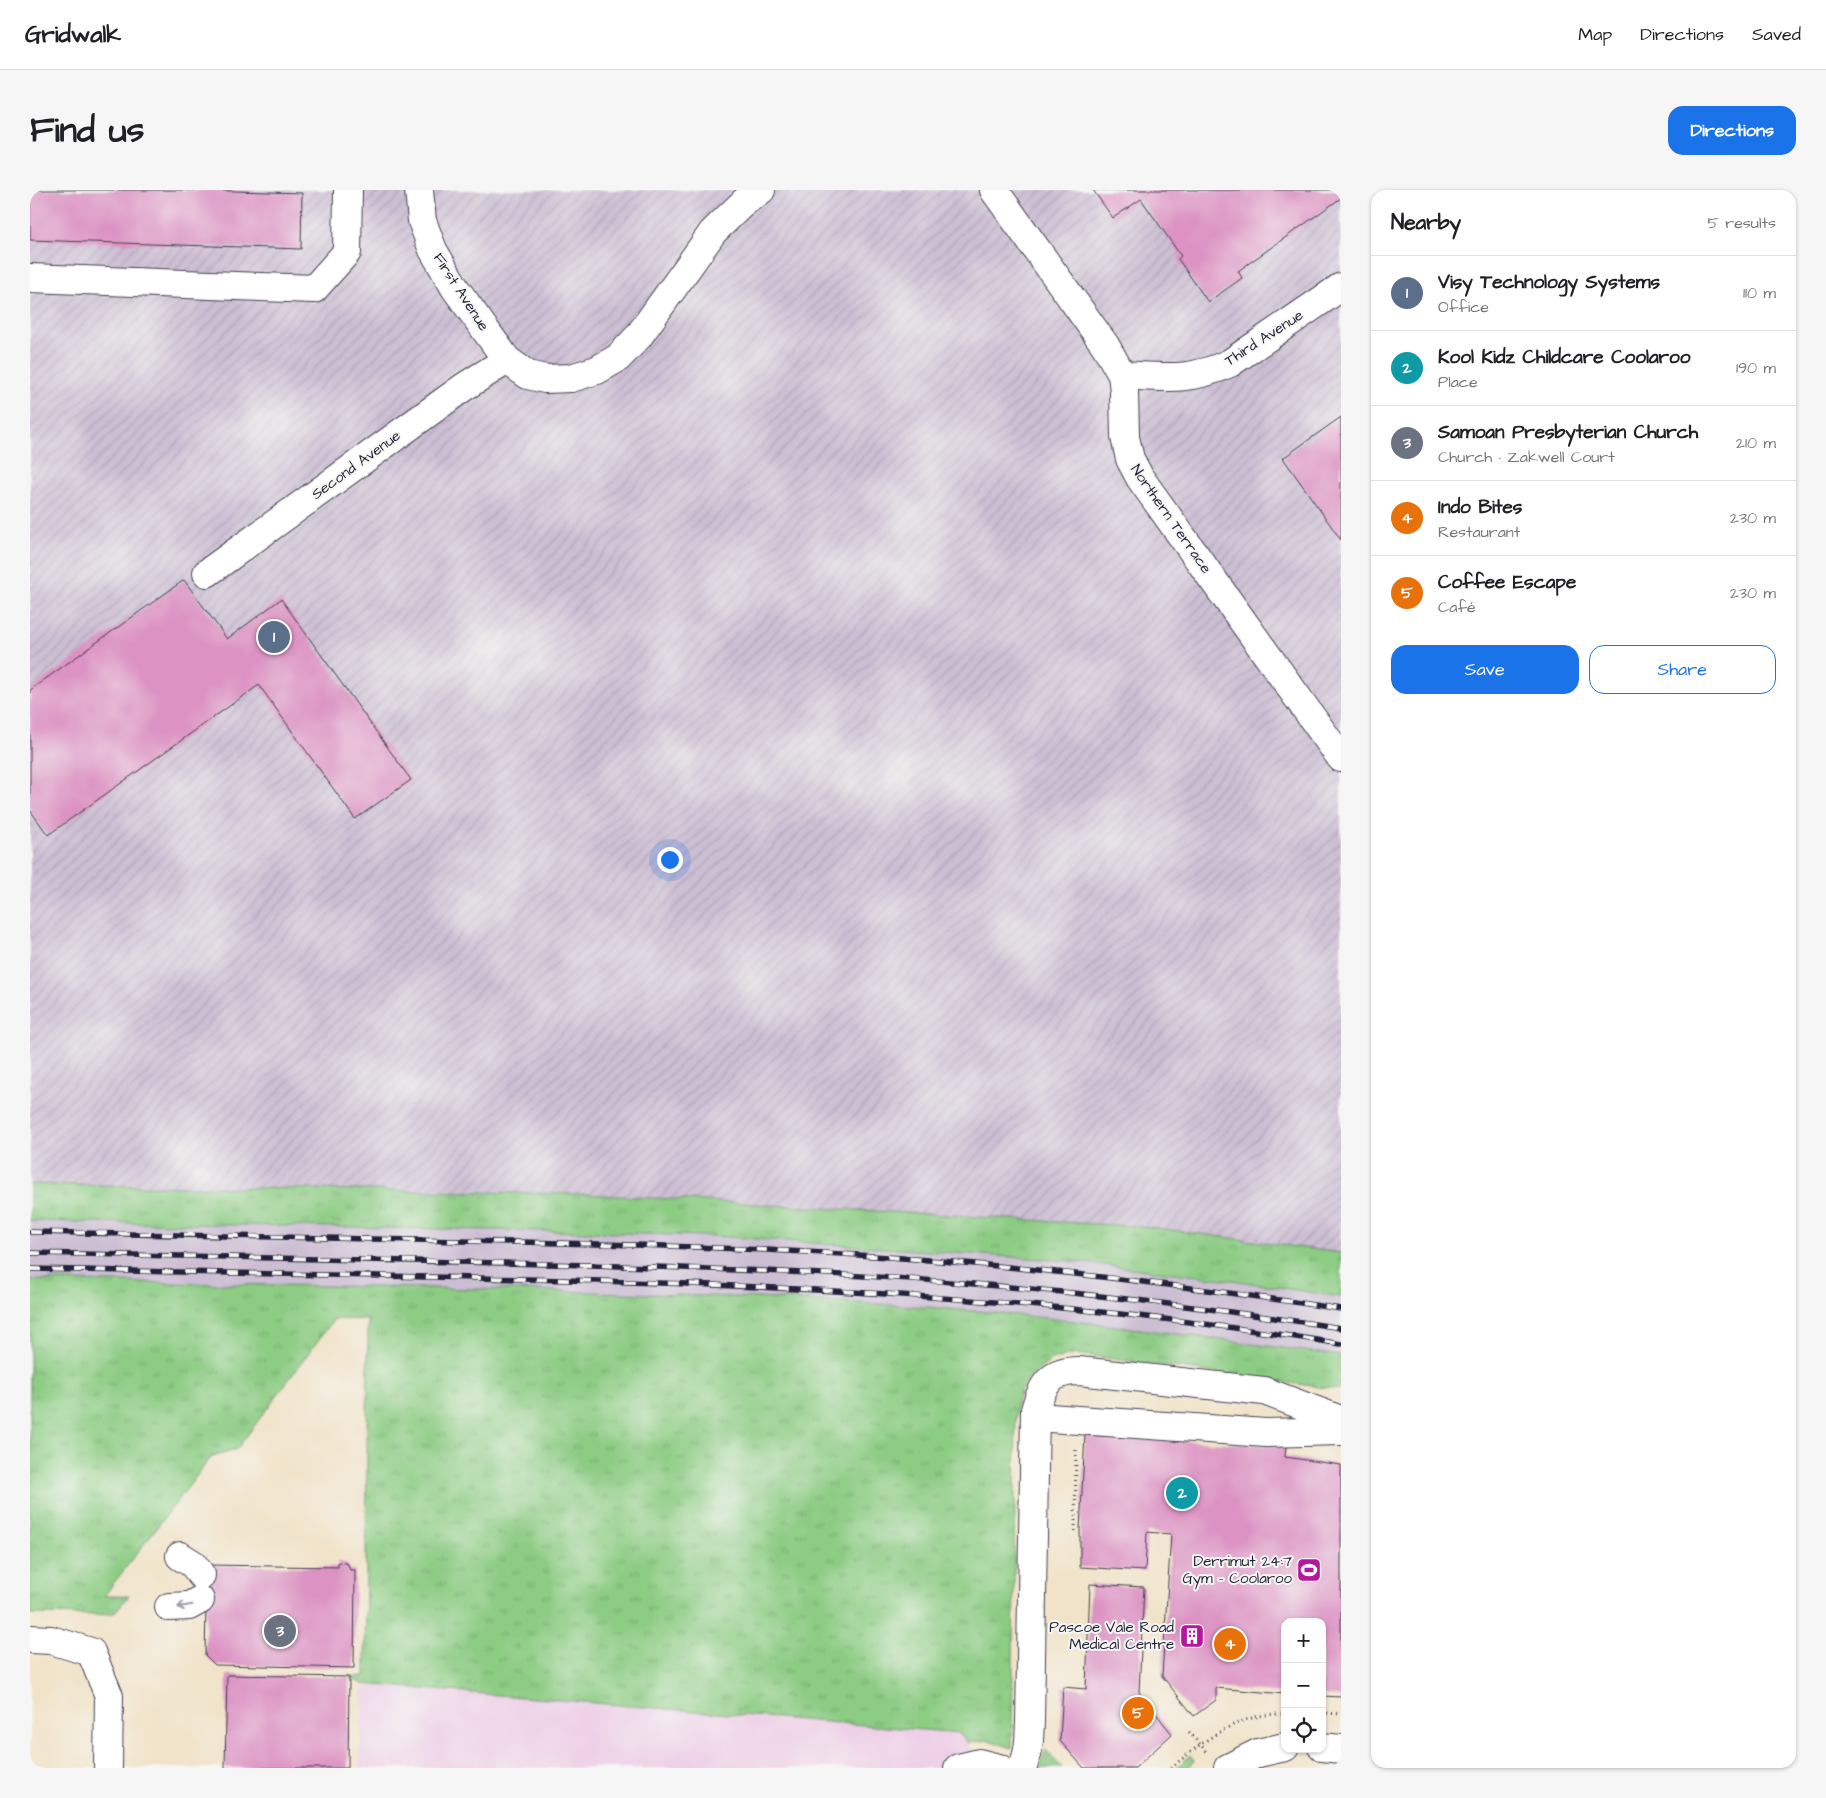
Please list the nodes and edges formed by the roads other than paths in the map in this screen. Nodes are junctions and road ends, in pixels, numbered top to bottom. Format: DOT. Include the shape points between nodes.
graph roads {
  1 [pos="348,190"];
  2 [pos="419,190"];
  3 [pos="761,190"];
  4 [pos="994,190"];
  5 [pos="30,278"];
  6 [pos="1341,287"];
  7 [pos="507,360"];
  8 [pos="1122,376"];
  9 [pos="207,573"];
  10 [pos="1341,758"];
  11 [pos="1035,1417"];
  12 [pos="1341,1420"];
  13 [pos="1341,1431"];
  14 [pos="180,1556"];
  15 [pos="169,1608"];
  16 [pos="30,1639"];
  17 [pos="1326,1747"];
  18 [pos="1281,1748"];
  19 [pos="1341,1749"];
  20 [pos="1219,1762"];
  21 [pos="108,1768"];
  22 [pos="958,1768"];
  23 [pos="998,1768"];
  24 [pos="1021,1768"];
  1 -- 5 [label="street" via="348,252 314,289"];
  2 -- 7 [label="street, First Avenue" via="422,221 433,250 455,288"];
  3 -- 7 [label="street, First Avenue" via="712,232 638,337 618,358 597,370 571,378 545,379 528,375"];
  4 -- 8 [label="street, Northern Terrace" via="1105,345"];
  6 -- 8 [label="street, Third Avenue" via="1230,363 1214,370 1179,378"];
  7 -- 9 [label="street, Second Avenue" via="464,387"];
  8 -- 10 [label="street, Northern Terrace" via="1125,437 1130,459 1140,478"];
  11 -- 12 [label="street" via="1039,1395 1045,1384 1056,1375 1079,1371 1264,1391"];
  11 -- 13 [label="street" via="1266,1433"];
  11 -- 24 [label="street" via="1030,1722 1028,1751"];
  14 -- 15 [label="street, one-way" via="193,1564 201,1588 189,1606"];
  16 -- 21 [label="street" via="51,1640 91,1652 109,1696"];
  17 -- 19 [label="street"];
  18 -- 20 [label="street"];
  22 -- 23 [label="street" via="979,1763"];
}
